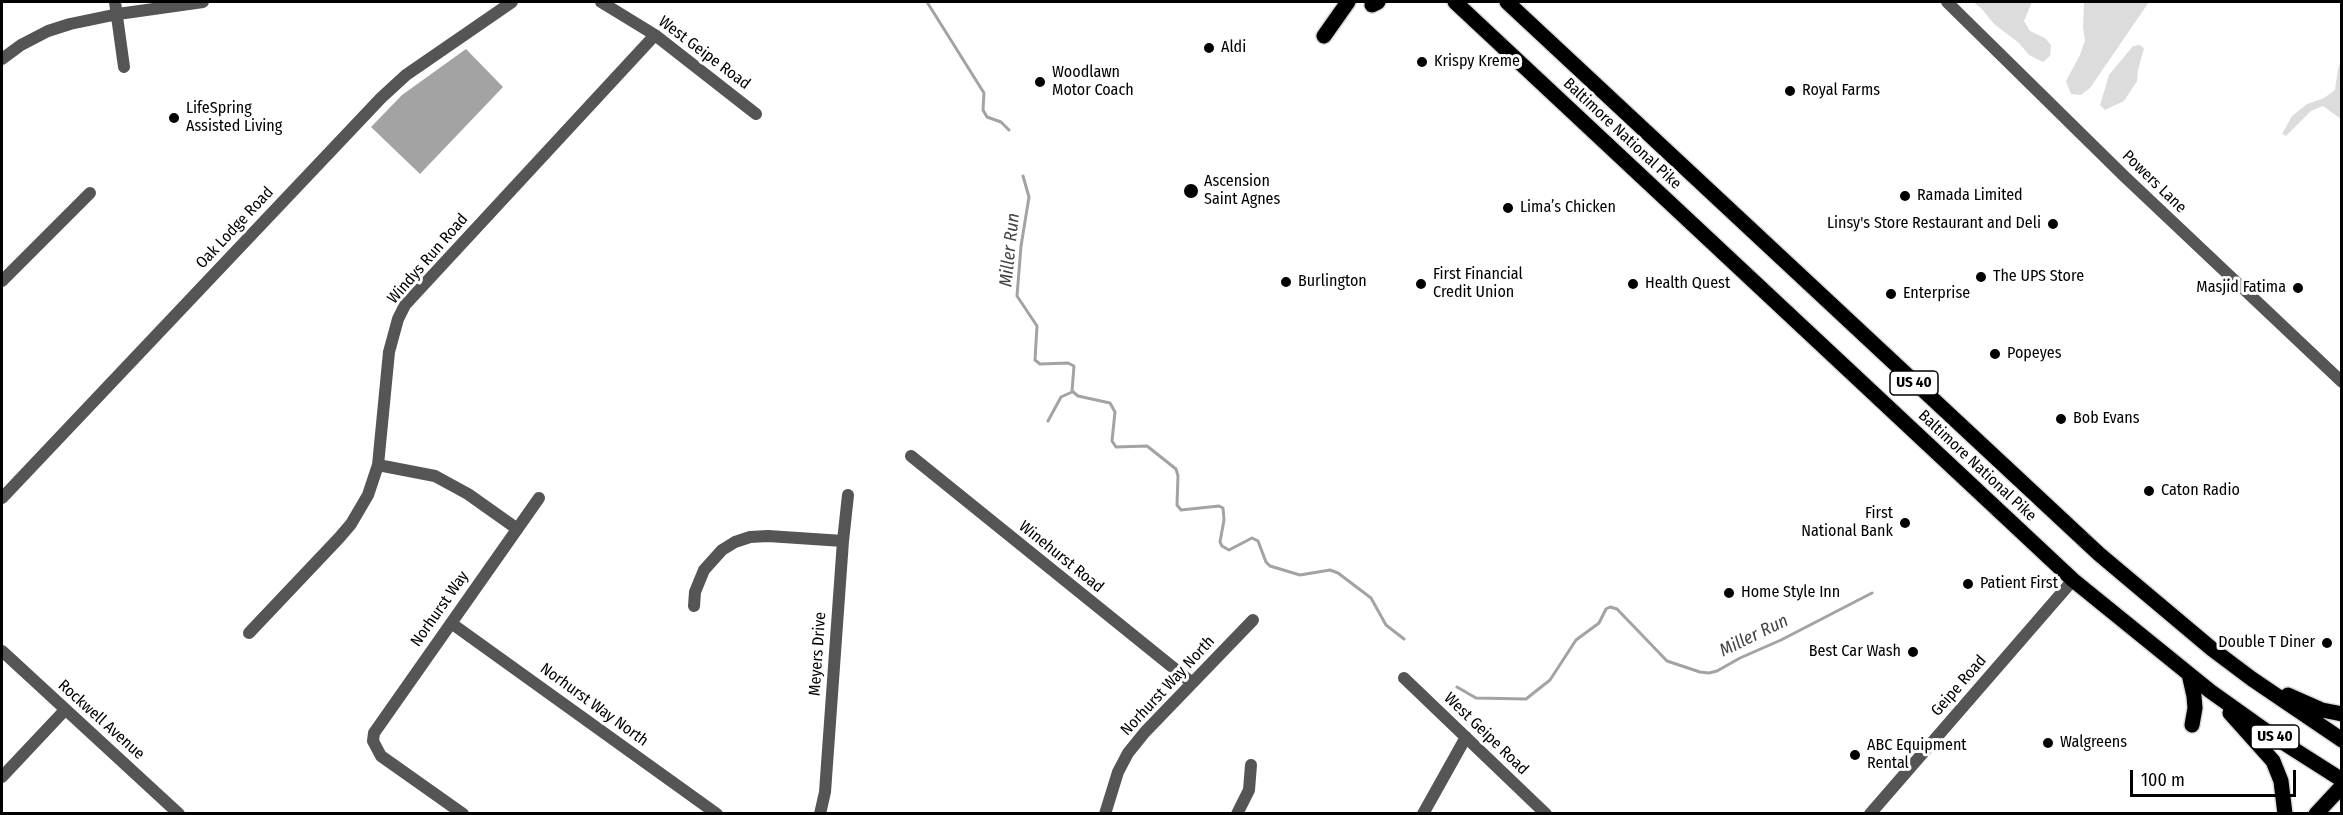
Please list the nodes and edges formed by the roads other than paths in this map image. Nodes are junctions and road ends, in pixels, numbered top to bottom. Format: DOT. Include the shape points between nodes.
graph roads {
  1 [pos="203,2"];
  2 [pos="512,2"];
  3 [pos="601,2"];
  4 [pos="1348,2"];
  5 [pos="1455,2"];
  6 [pos="1507,2"];
  7 [pos="1947,2"];
  8 [pos="117,8"];
  9 [pos="655,35"];
  10 [pos="1324,36"];
  11 [pos="2,58"];
  12 [pos="124,67"];
  13 [pos="756,114"];
  14 [pos="90,193"];
  15 [pos="2,281"];
  16 [pos="2342,382"];
  17 [pos="911,456"];
  18 [pos="378,465"];
  19 [pos="848,495"];
  20 [pos="2,498"];
  21 [pos="539,498"];
  22 [pos="516,528"];
  23 [pos="843,542"];
  24 [pos="2073,580"];
  25 [pos="694,606"];
  26 [pos="1253,620"];
  27 [pos="451,623"];
  28 [pos="249,633"];
  29 [pos="2,651"];
  30 [pos="2189,674"];
  31 [pos="1404,678"];
  32 [pos="2252,679"];
  33 [pos="1191,682"];
  34 [pos="2210,691"];
  35 [pos="65,710"];
  36 [pos="2342,714"];
  37 [pos="2192,725"];
  38 [pos="1466,737"];
  39 [pos="2342,740"];
  40 [pos="1251,765"];
  41 [pos="2,777"];
  42 [pos="2342,780"];
  43 [pos="2342,786"];
  44 [pos="179,813"];
  45 [pos="463,813"];
  46 [pos="717,813"];
  47 [pos="820,813"];
  48 [pos="1105,813"];
  49 [pos="1237,813"];
  50 [pos="1423,813"];
  51 [pos="1546,813"];
  52 [pos="1870,813"];
  53 [pos="2285,813"];
  54 [pos="2316,813"];
  1 -- 8 [label="street"];
  2 -- 20 [label="street, Oak Lodge Road" via="406,75 381,99"];
  3 -- 9 [label="street, West Geipe Road"];
  4 -- 10 [label="main road"];
  5 -- 24 [label="main road, Baltimore National Pike / US 40"];
  6 -- 32 [label="main road, Baltimore National Pike / US 40" via="2066,524"];
  7 -- 16 [label="street, Powers Lane"];
  8 -- 11 [label="street" via="48,31"];
  8 -- 12 [label="street"];
  9 -- 13 [label="street, West Geipe Road"];
  9 -- 18 [label="street, Windys Run Road" via="405,305 389,352"];
  14 -- 15 [label="street"];
  17 -- 33 [label="street, Winehurst Road"];
  18 -- 22 [label="street" via="435,476"];
  18 -- 28 [label="street, Windys Run Road" via="368,495 351,524"];
  19 -- 23 [label="street, Meyers Drive"];
  21 -- 22 [label="street, Norhurst Way"];
  22 -- 27 [label="street, Norhurst Way"];
  23 -- 25 [label="street" via="768,536 735,542 704,570"];
  23 -- 47 [label="street, Meyers Drive" via="825,792"];
  24 -- 30 [label="main road, Baltimore National Pike / US 40"];
  24 -- 52 [label="street, Geipe Road"];
  26 -- 33 [label="street, Norhurst Way North"];
  27 -- 45 [label="street, Norhurst Way" via="378,723 372,741 381,756"];
  27 -- 46 [label="street, Norhurst Way North"];
  29 -- 35 [label="street, Rockwell Avenue"];
  30 -- 34 [label="main road, Baltimore National Pike / US 40"];
  30 -- 37 [label="main road" via="2195,708"];
  31 -- 38 [label="street, West Geipe Road"];
  32 -- 36 [label="main road" via="2322,710"];
  32 -- 39 [label="main road, Baltimore National Pike / US 40"];
  33 -- 48 [label="street, Norhurst Way North" via="1128,753"];
  34 -- 42 [label="main road, Baltimore National Pike / US 40"];
  34 -- 53 [label="main road" via="2272,761 2281,781"];
  35 -- 41 [label="street"];
  35 -- 44 [label="street, Rockwell Avenue"];
  38 -- 50 [label="street"];
  38 -- 51 [label="street, West Geipe Road"];
  40 -- 49 [label="street" via="1249,790"];
  43 -- 54 [label="main road"];
}
